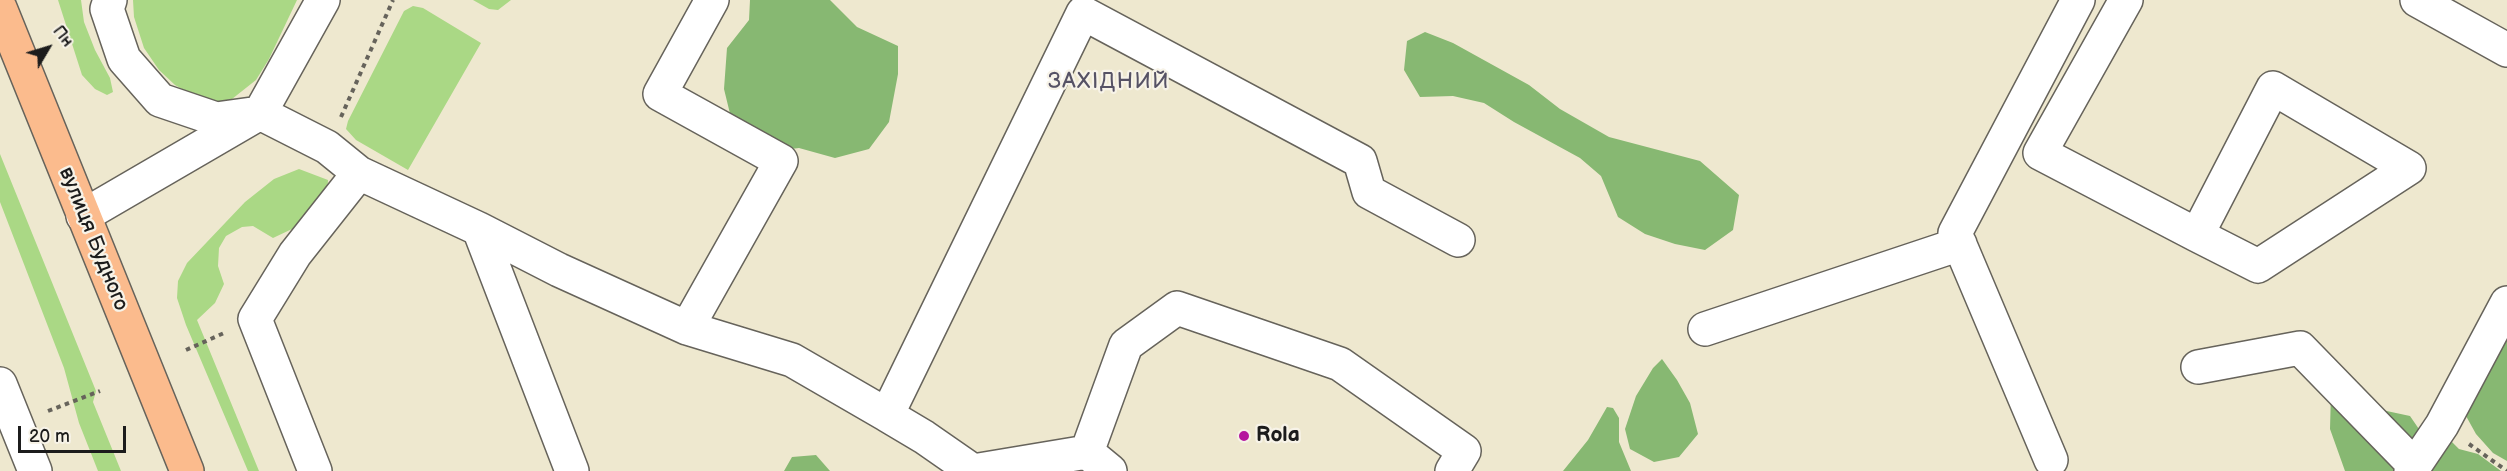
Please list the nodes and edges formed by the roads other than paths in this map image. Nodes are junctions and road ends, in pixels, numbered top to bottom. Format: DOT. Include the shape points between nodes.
graph roads {
  1 [pos="110,0"];
  2 [pos="323,0"];
  3 [pos="712,0"];
  4 [pos="2078,0"];
  5 [pos="2126,0"];
  6 [pos="2417,0"];
  7 [pos="1071,6"];
  8 [pos="0,8"];
  9 [pos="2507,50"];
  10 [pos="260,113"];
  11 [pos="359,173"];
  12 [pos="83,216"];
  13 [pos="479,229"];
  14 [pos="2197,235"];
  15 [pos="1458,240"];
  16 [pos="1960,244"];
  17 [pos="2507,303"];
  18 [pos="687,328"];
  19 [pos="1705,328"];
  20 [pos="2199,367"];
  21 [pos="1,391"];
  22 [pos="886,415"];
  23 [pos="1098,461"];
  24 [pos="2046,467"];
  25 [pos="2413,469"];
  26 [pos="35,471"];
  27 [pos="187,471"];
  28 [pos="315,471"];
  29 [pos="572,471"];
  30 [pos="973,471"];
  31 [pos="1452,471"];
  1 -- 10 [label="street" via="107,9 124,59 160,100 216,119"];
  2 -- 10 [label="street"];
  3 -- 18 [label="street" via="660,94 781,161"];
  4 -- 16 [label="street" via="1955,233"];
  5 -- 14 [label="street" via="2040,153"];
  6 -- 9 [label="street"];
  7 -- 15 [label="street" via="1360,161 1369,192"];
  7 -- 22 [label="street"];
  8 -- 12 [label="highway, вулиця Будного"];
  10 -- 11 [label="street" via="327,147"];
  10 -- 12 [label="street"];
  11 -- 13 [label="street"];
  11 -- 28 [label="street" via="295,254 255,319"];
  12 -- 27 [label="highway, вулиця Будного"];
  13 -- 18 [label="street"];
  13 -- 29 [label="street"];
  14 -- 14 [label="street" via="2258,266 2409,168 2273,88"];
  16 -- 19 [label="street"];
  16 -- 24 [label="street"];
  17 -- 25 [label="street" via="2442,425"];
  18 -- 22 [label="street" via="792,360"];
  20 -- 25 [label="street" via="2301,348"];
  21 -- 26 [label="street"];
  22 -- 30 [label="street"];
  23 -- 30 [label="street"];
  23 -- 31 [label="street" via="1126,345 1177,308 1340,364 1464,451"];
}
